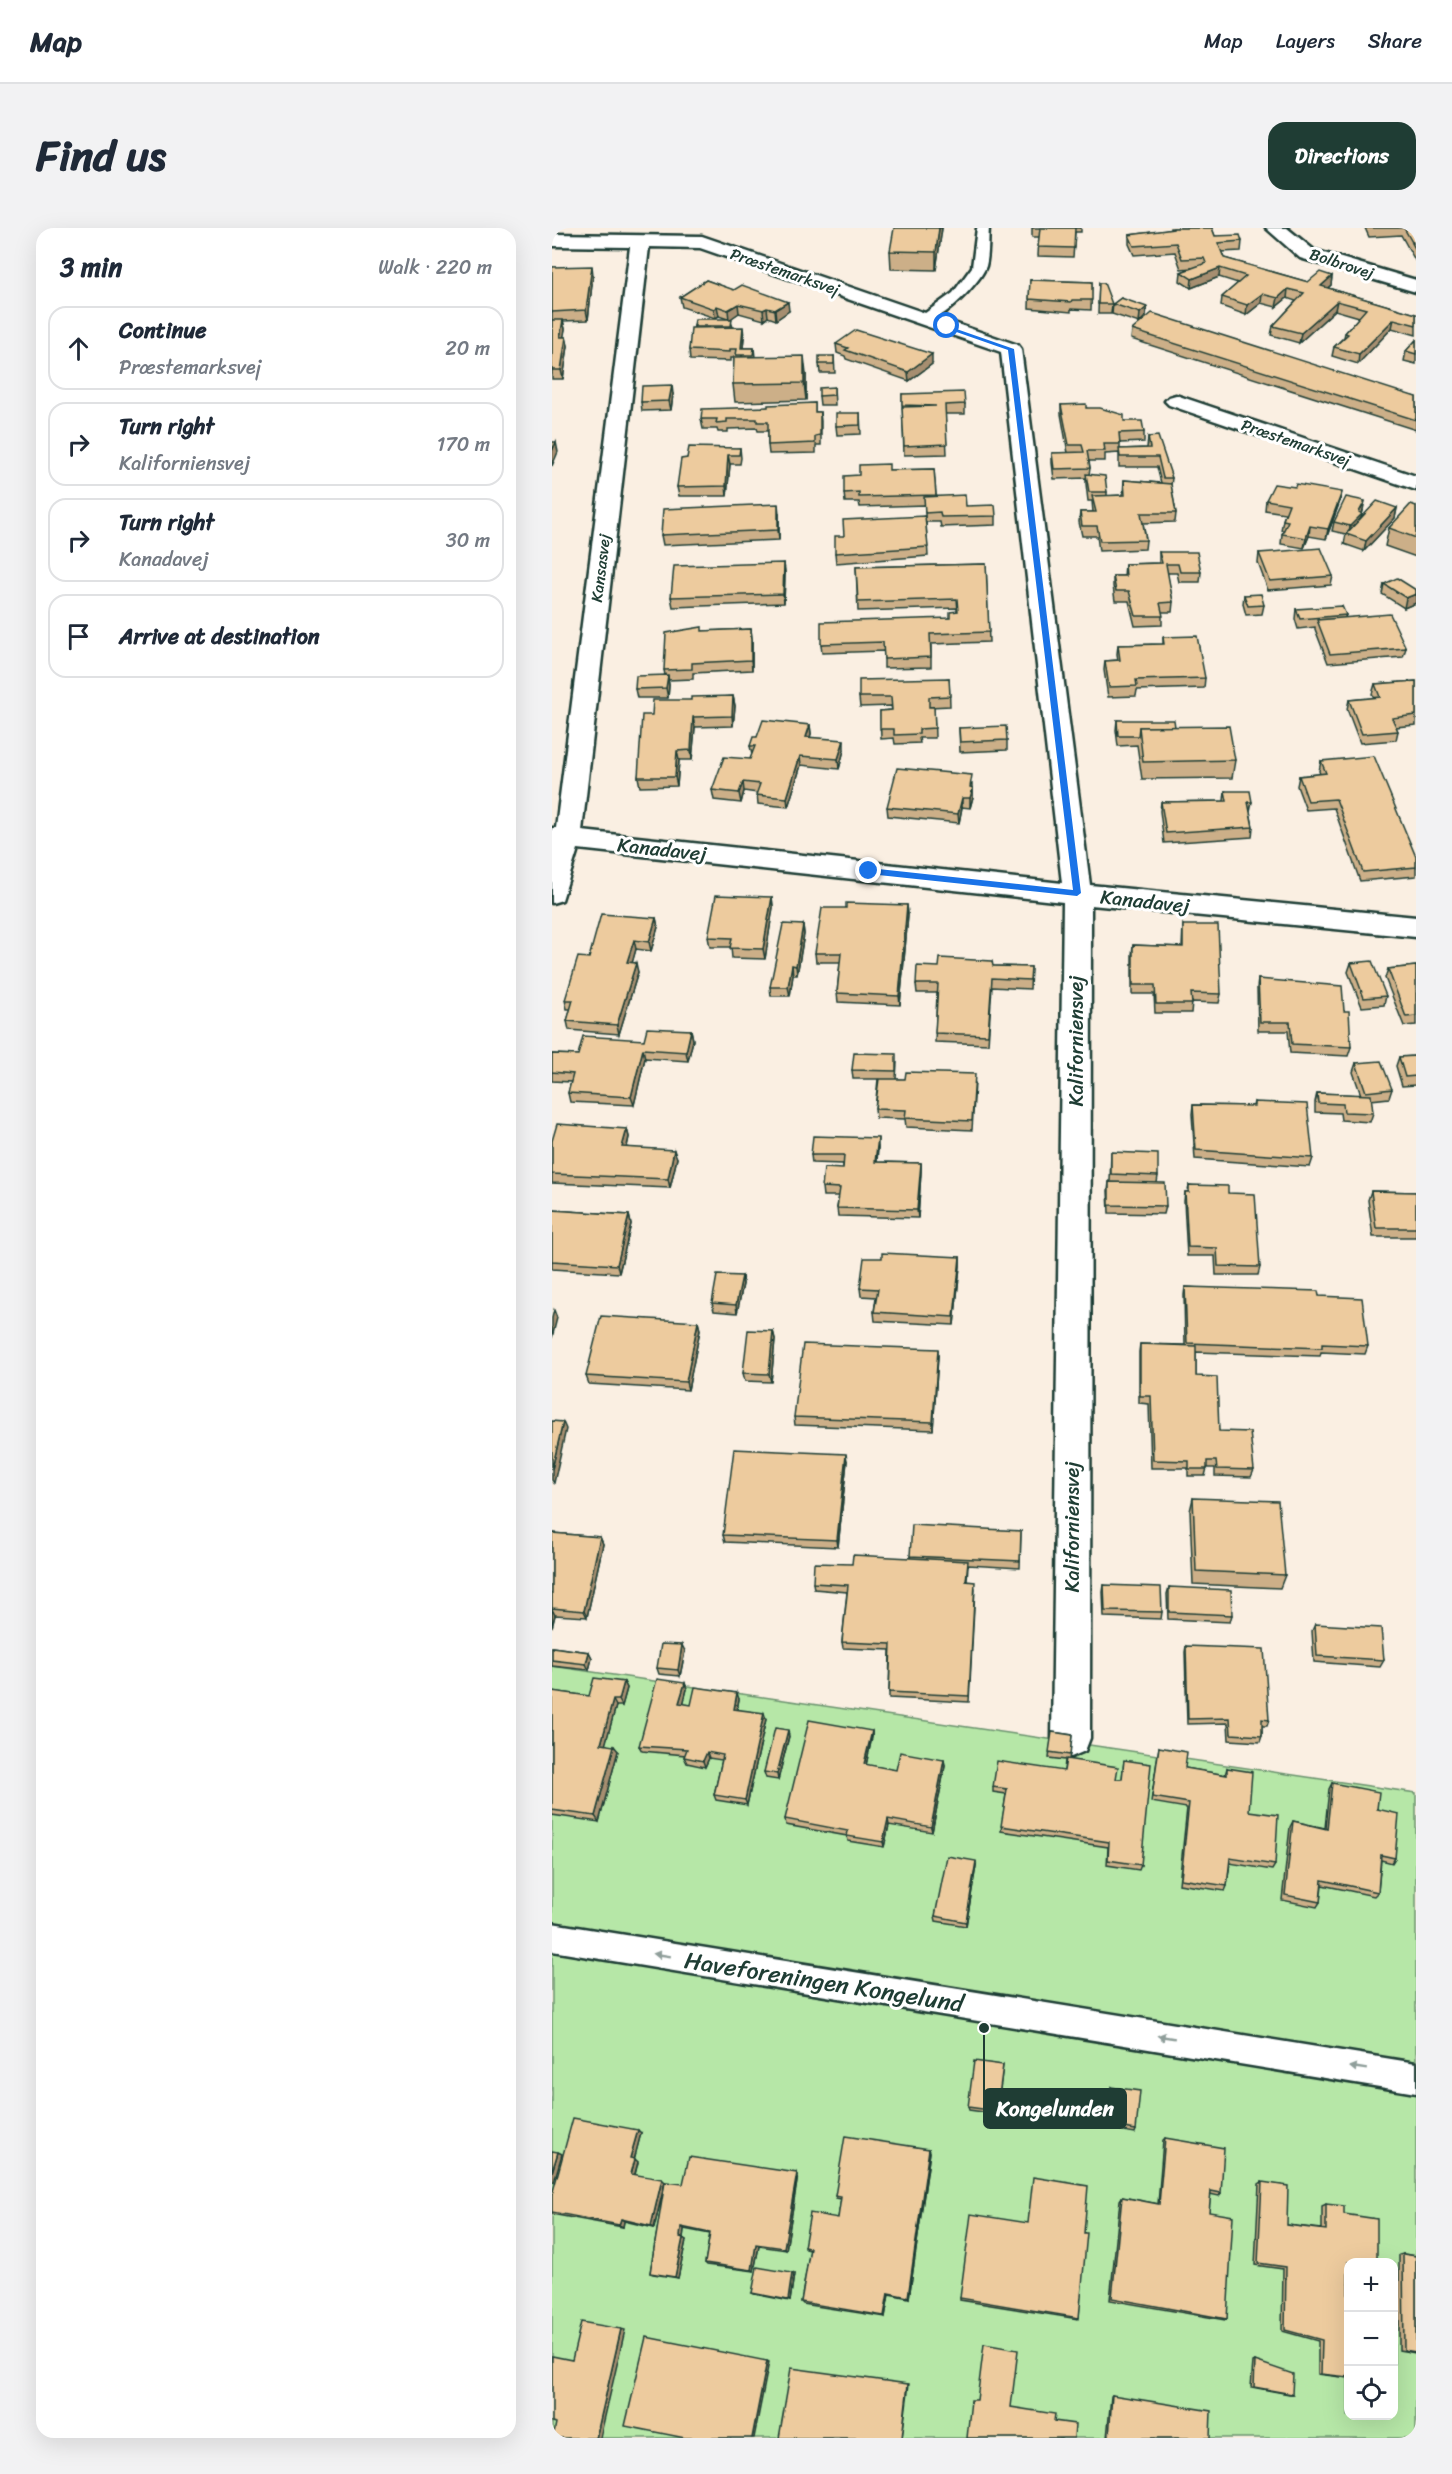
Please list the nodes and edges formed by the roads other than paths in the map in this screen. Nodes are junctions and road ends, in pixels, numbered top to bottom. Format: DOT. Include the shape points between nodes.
graph roads {
  1 [pos="982,228"];
  2 [pos="1275,228"];
  3 [pos="552,240"];
  4 [pos="640,241"];
  5 [pos="1416,286"];
  6 [pos="926,319"];
  7 [pos="1011,349"];
  8 [pos="1176,401"];
  9 [pos="1416,483"];
  10 [pos="560,838"];
  11 [pos="552,893"];
  12 [pos="1077,893"];
  13 [pos="1416,927"];
  14 [pos="1071,1738"];
  15 [pos="552,1937"];
  16 [pos="1416,2078"];
  1 -- 6 [label="lane" via="979,267 958,296"];
  2 -- 5 [label="street, Bolbrovej" via="1307,254"];
  3 -- 4 [label="street, Præstemarksvej"];
  4 -- 6 [label="street, Præstemarksvej" via="702,242"];
  4 -- 10 [label="street, Kansasvej"];
  6 -- 7 [label="street, Præstemarksvej"];
  7 -- 12 [label="street, Kaliforniensvej"];
  8 -- 9 [label="street, Præstemarksvej"];
  10 -- 11 [label="street, Kansasvej"];
  10 -- 12 [label="street, Kanadavej"];
  12 -- 13 [label="street, Kanadavej"];
  12 -- 14 [label="street, Kaliforniensvej"];
  16 -- 15 [label="lane, Haveforeningen Kongelund, one-way"];
}
